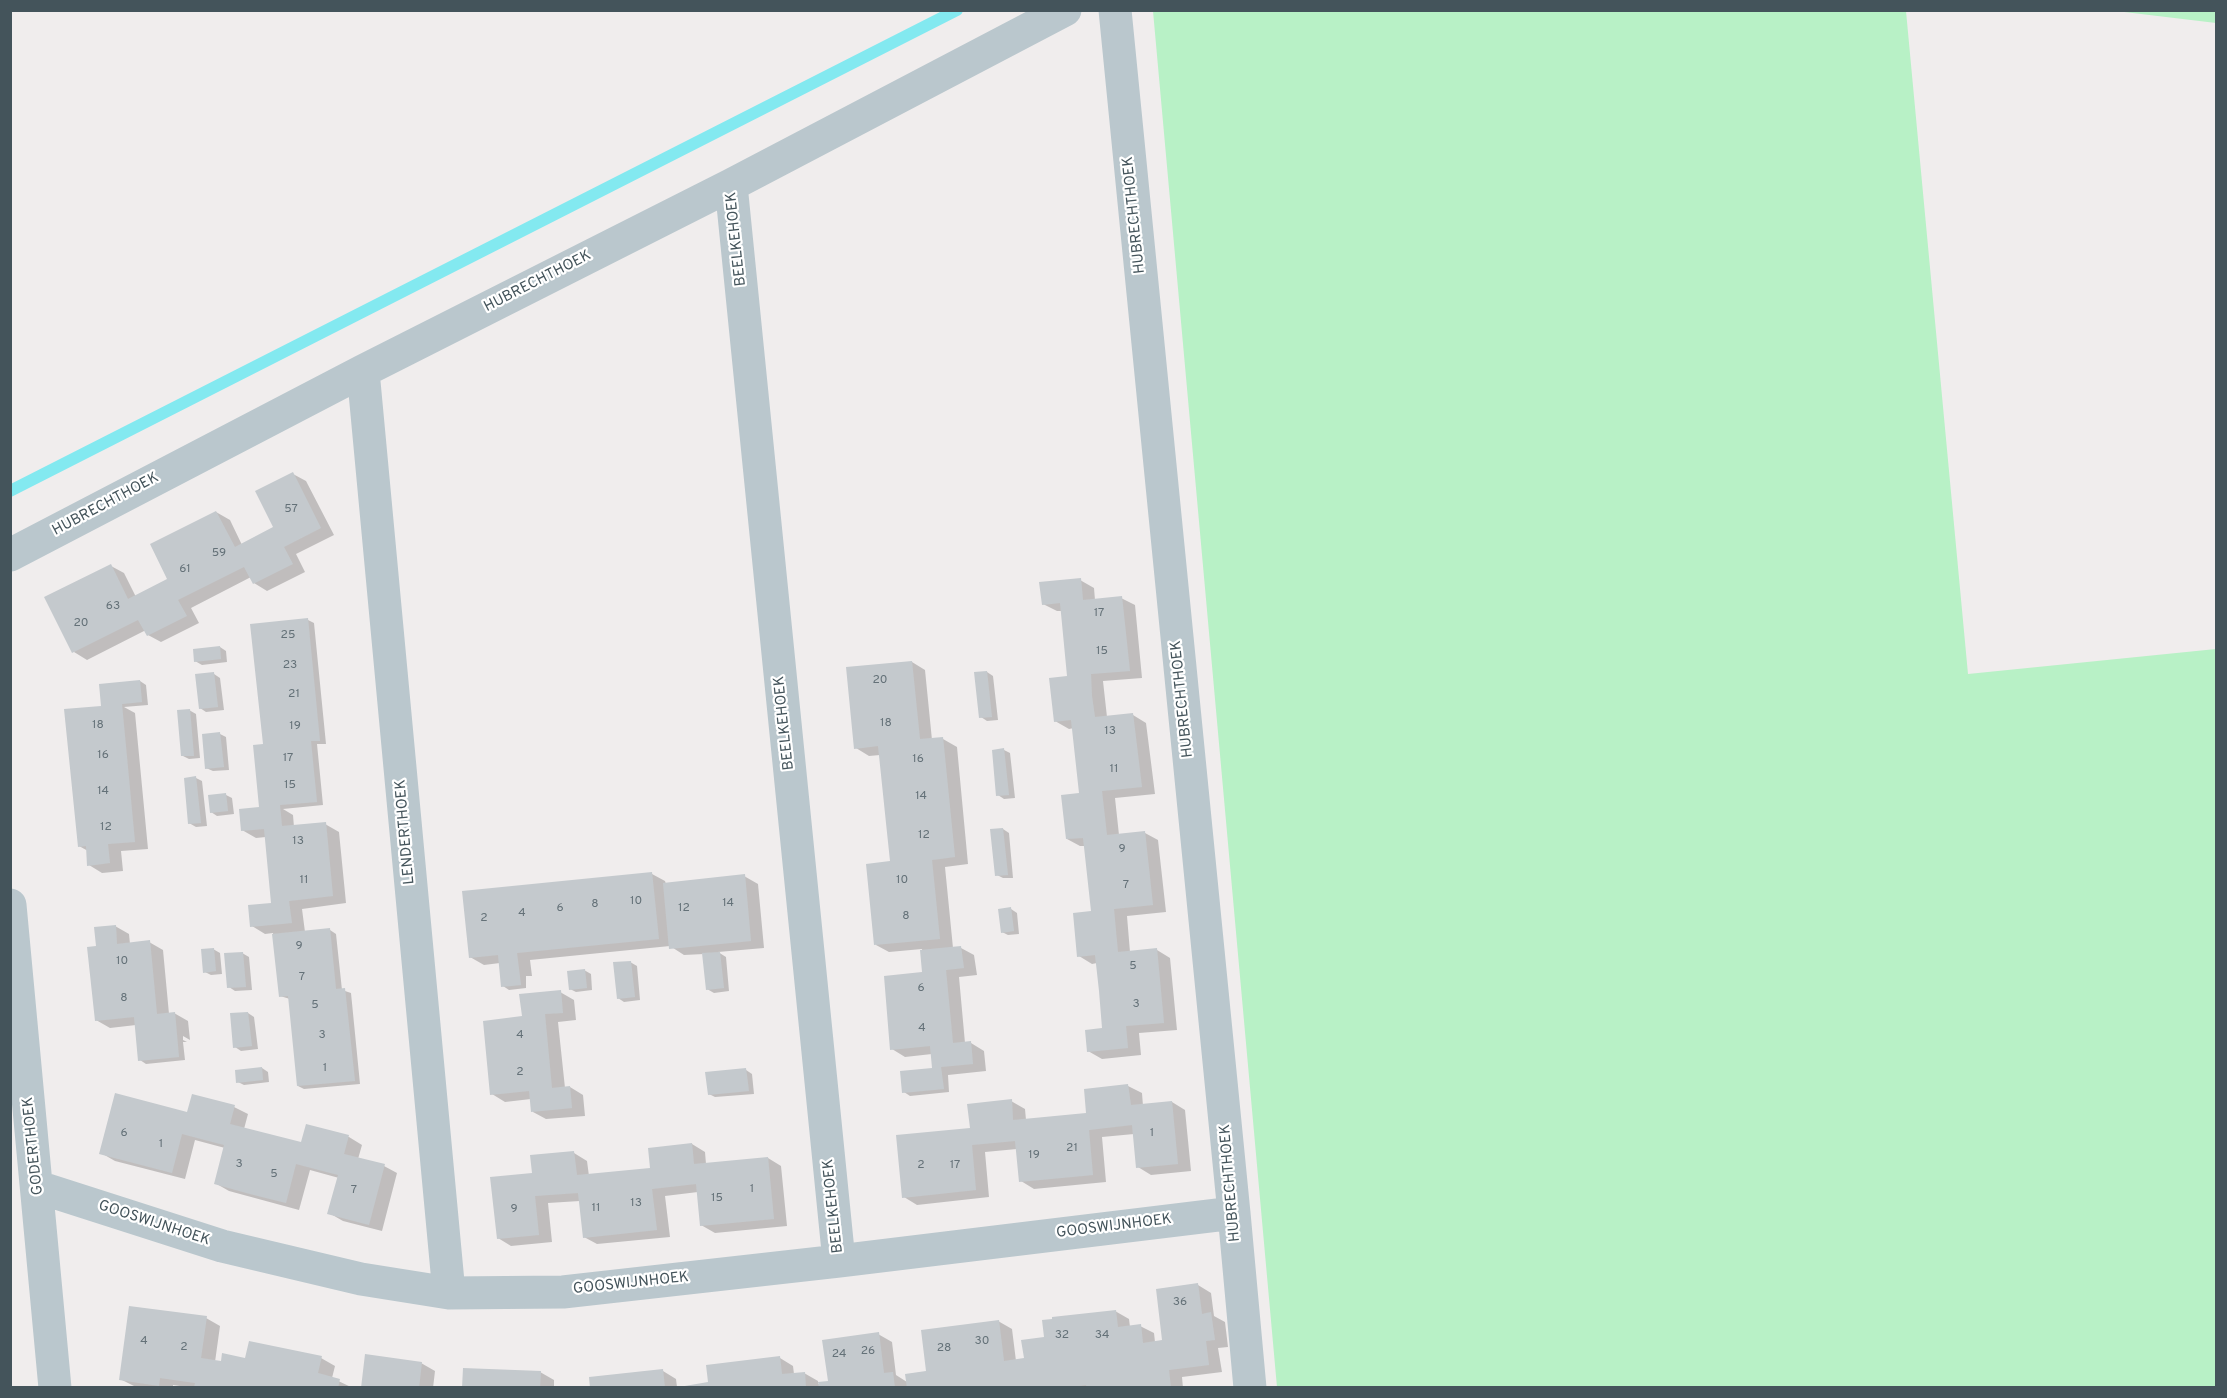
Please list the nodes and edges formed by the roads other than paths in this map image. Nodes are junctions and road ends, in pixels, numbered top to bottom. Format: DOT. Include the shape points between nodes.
graph roads {
  1 [pos="1065,10"];
  2 [pos="1115,10"];
  3 [pos="731,184"];
  4 [pos="363,371"];
  5 [pos="10,555"];
  6 [pos="10,905"];
  7 [pos="38,1187"];
  8 [pos="1234,1213"];
  9 [pos="839,1261"];
  10 [pos="449,1293"];
  11 [pos="55,1388"];
  12 [pos="1250,1388"];
  1 -- 3 [label="street, HUBRECHTHOEK"];
  2 -- 8 [label="street, HUBRECHTHOEK"];
  3 -- 4 [label="street, HUBRECHTHOEK"];
  3 -- 9 [label="street, BEELKEHOEK"];
  4 -- 5 [label="street, HUBRECHTHOEK"];
  4 -- 10 [label="street, LENDERTHOEK"];
  6 -- 7 [label="street, GODERTHOEK"];
  7 -- 10 [label="street, GOOSWIJNHOEK" via="222,1246 361,1279"];
  7 -- 11 [label="street, GODERTHOEK"];
  8 -- 9 [label="street, GOOSWIJNHOEK"];
  8 -- 12 [label="street, HUBRECHTHOEK"];
  9 -- 10 [label="street, GOOSWIJNHOEK" via="563,1292"];
}
